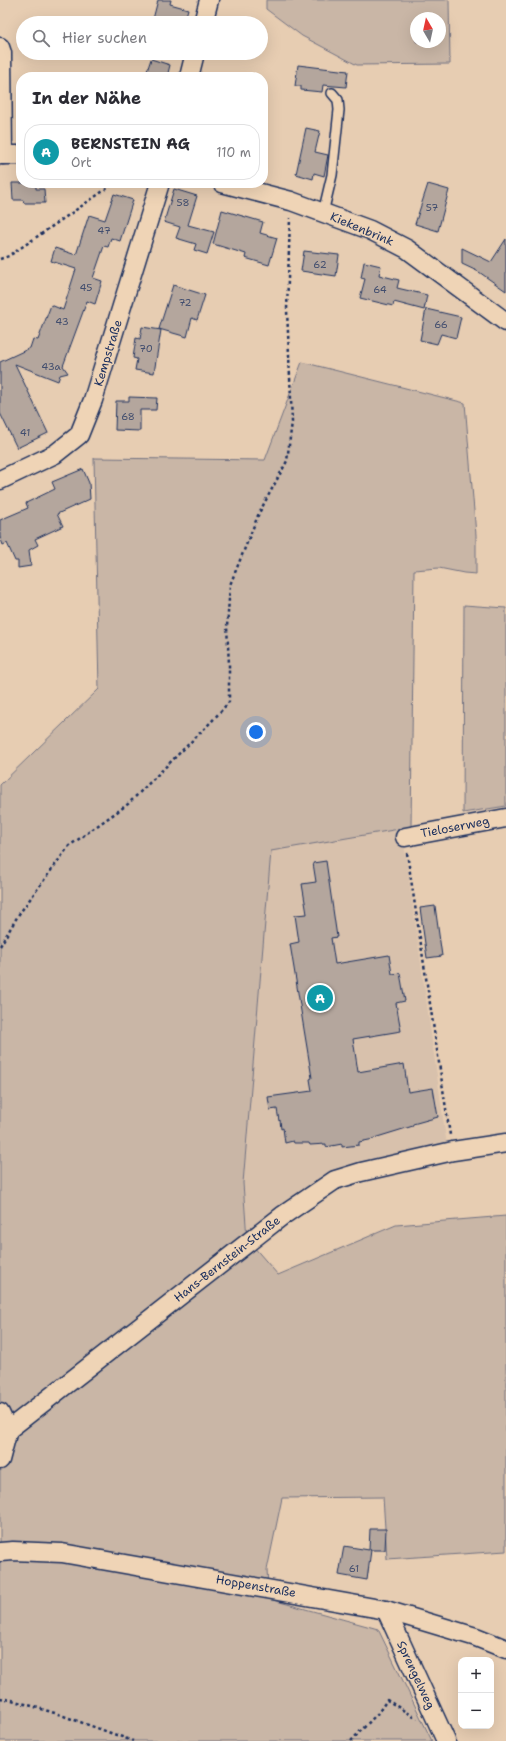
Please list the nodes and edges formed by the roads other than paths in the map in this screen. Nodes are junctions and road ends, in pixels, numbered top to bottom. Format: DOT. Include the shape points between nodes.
graph roads {
  1 [pos="209,0"];
  2 [pos="205,16"];
  3 [pos="0,47"];
  4 [pos="193,60"];
  5 [pos="190,72"];
  6 [pos="332,93"];
  7 [pos="1,155"];
  8 [pos="16,155"];
  9 [pos="158,188"];
  10 [pos="241,188"];
  11 [pos="323,213"];
  12 [pos="506,322"];
  13 [pos="0,480"];
  14 [pos="506,818"];
  15 [pos="405,837"];
  16 [pos="506,1143"];
  17 [pos="0,1413"];
  18 [pos="8,1430"];
  19 [pos="0,1460"];
  20 [pos="0,1552"];
  21 [pos="386,1610"];
  22 [pos="506,1649"];
  23 [pos="446,1741"];
  1 -- 2 [label="street"];
  3 -- 7 [label="street"];
  4 -- 5 [label="street"];
  6 -- 11 [label="lane" via="338,100 339,110 332,175"];
  7 -- 8 [label="street"];
  9 -- 13 [label="street, Kempstraße" via="80,435 55,454"];
  10 -- 11 [label="street, Kiekenbrink" via="291,201"];
  11 -- 12 [label="street, Kiekenbrink" via="370,230 408,249"];
  14 -- 15 [label="street, Tieloserweg"];
  16 -- 18 [label="street, Hans-Bernstein-Straße" via="452,1151 335,1180 282,1216"];
  17 -- 18 [label="street"];
  18 -- 19 [label="street"];
  20 -- 21 [label="street, Hoppenstraße" via="62,1553"];
  21 -- 22 [label="street, Hoppenstraße" via="476,1637"];
  21 -- 23 [label="street, Sprengelweg"];
}
